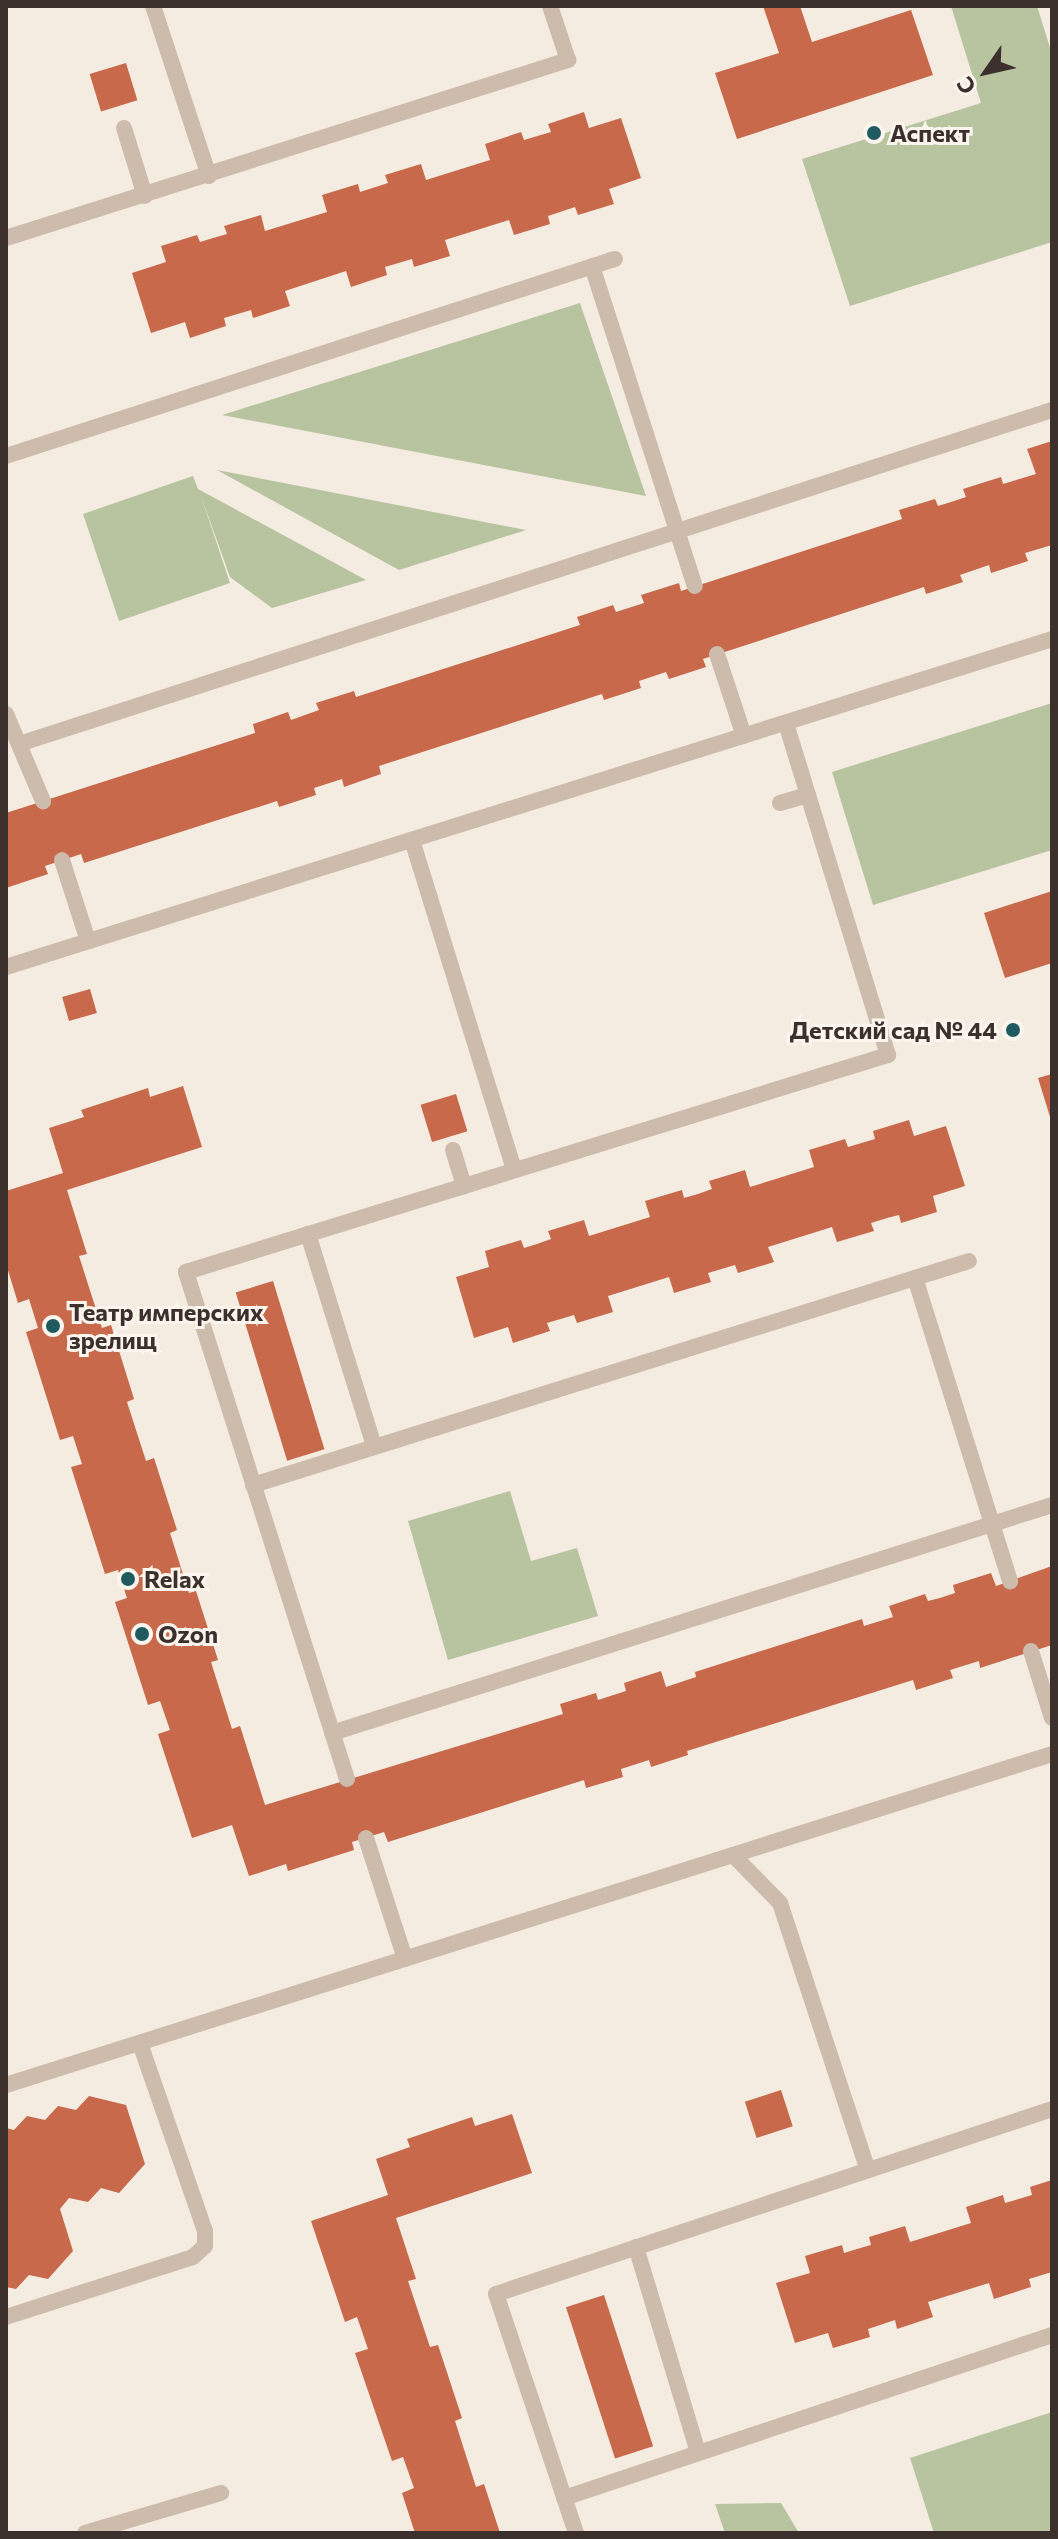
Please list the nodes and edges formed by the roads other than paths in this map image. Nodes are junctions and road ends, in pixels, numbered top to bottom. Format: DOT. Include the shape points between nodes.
graph roads {
  1 [pos="153,6"];
  2 [pos="550,6"];
  3 [pos="124,128"];
  4 [pos="209,176"];
  5 [pos="145,196"];
  6 [pos="6,238"];
  7 [pos="615,259"];
  8 [pos="592,266"];
  9 [pos="1052,410"];
  10 [pos="6,456"];
  11 [pos="678,531"];
  12 [pos="695,586"];
  13 [pos="1052,639"];
  14 [pos="717,654"];
  15 [pos="6,714"];
  16 [pos="786,723"];
  17 [pos="744,736"];
  18 [pos="19,744"];
  19 [pos="808,795"];
  20 [pos="43,801"];
  21 [pos="780,803"];
  22 [pos="412,840"];
  23 [pos="62,860"];
  24 [pos="88,941"];
  25 [pos="6,967"];
  26 [pos="453,1150"];
  27 [pos="514,1170"];
  28 [pos="464,1186"];
  29 [pos="308,1234"];
  30 [pos="969,1261"];
  31 [pos="915,1278"];
  32 [pos="374,1446"];
  33 [pos="253,1485"];
  34 [pos="1052,1505"];
  35 [pos="992,1524"];
  36 [pos="1010,1581"];
  37 [pos="1031,1651"];
  38 [pos="1052,1718"];
  39 [pos="332,1733"];
  40 [pos="1052,1754"];
  41 [pos="347,1779"];
  42 [pos="366,1838"];
  43 [pos="733,1855"];
  44 [pos="405,1959"];
  45 [pos="140,2043"];
  46 [pos="6,2085"];
  47 [pos="1052,2109"];
  48 [pos="868,2170"];
  49 [pos="636,2247"];
  50 [pos="6,2317"];
  51 [pos="1052,2335"];
  52 [pos="698,2453"];
  53 [pos="221,2493"];
  54 [pos="564,2498"];
  55 [pos="85,2533"];
  56 [pos="576,2533"];
  1 -- 4 [label="lane"];
  2 -- 4 [label="lane" via="568,60"];
  3 -- 5 [label="lane"];
  4 -- 5 [label="lane"];
  5 -- 6 [label="lane"];
  7 -- 8 [label="lane"];
  8 -- 10 [label="lane"];
  8 -- 11 [label="lane"];
  9 -- 11 [label="lane"];
  11 -- 12 [label="lane"];
  11 -- 18 [label="lane"];
  13 -- 16 [label="lane"];
  14 -- 17 [label="lane"];
  15 -- 18 [label="lane"];
  16 -- 17 [label="lane"];
  16 -- 19 [label="lane"];
  17 -- 22 [label="lane"];
  18 -- 20 [label="lane"];
  19 -- 21 [label="lane"];
  19 -- 27 [label="lane" via="888,1055"];
  22 -- 24 [label="lane"];
  22 -- 27 [label="lane"];
  23 -- 24 [label="lane"];
  24 -- 25 [label="lane"];
  26 -- 28 [label="lane"];
  27 -- 28 [label="lane"];
  28 -- 29 [label="lane"];
  29 -- 32 [label="lane"];
  29 -- 33 [label="lane" via="186,1272"];
  30 -- 31 [label="lane"];
  31 -- 32 [label="lane"];
  31 -- 35 [label="lane"];
  32 -- 33 [label="lane"];
  33 -- 39 [label="lane"];
  34 -- 35 [label="lane"];
  35 -- 36 [label="lane"];
  35 -- 39 [label="lane"];
  37 -- 38 [label="lane"];
  39 -- 41 [label="lane"];
  40 -- 43 [label="lane"];
  42 -- 44 [label="lane"];
  43 -- 44 [label="lane"];
  43 -- 48 [label="lane" via="780,1903"];
  44 -- 45 [label="lane"];
  45 -- 46 [label="lane"];
  45 -- 50 [label="lane" via="205,2231 205,2246 193,2257"];
  47 -- 48 [label="lane"];
  48 -- 49 [label="lane"];
  49 -- 52 [label="lane"];
  49 -- 54 [label="lane" via="496,2294"];
  51 -- 52 [label="lane"];
  52 -- 54 [label="lane"];
  53 -- 55 [label="lane"];
  54 -- 56 [label="lane"];
}
